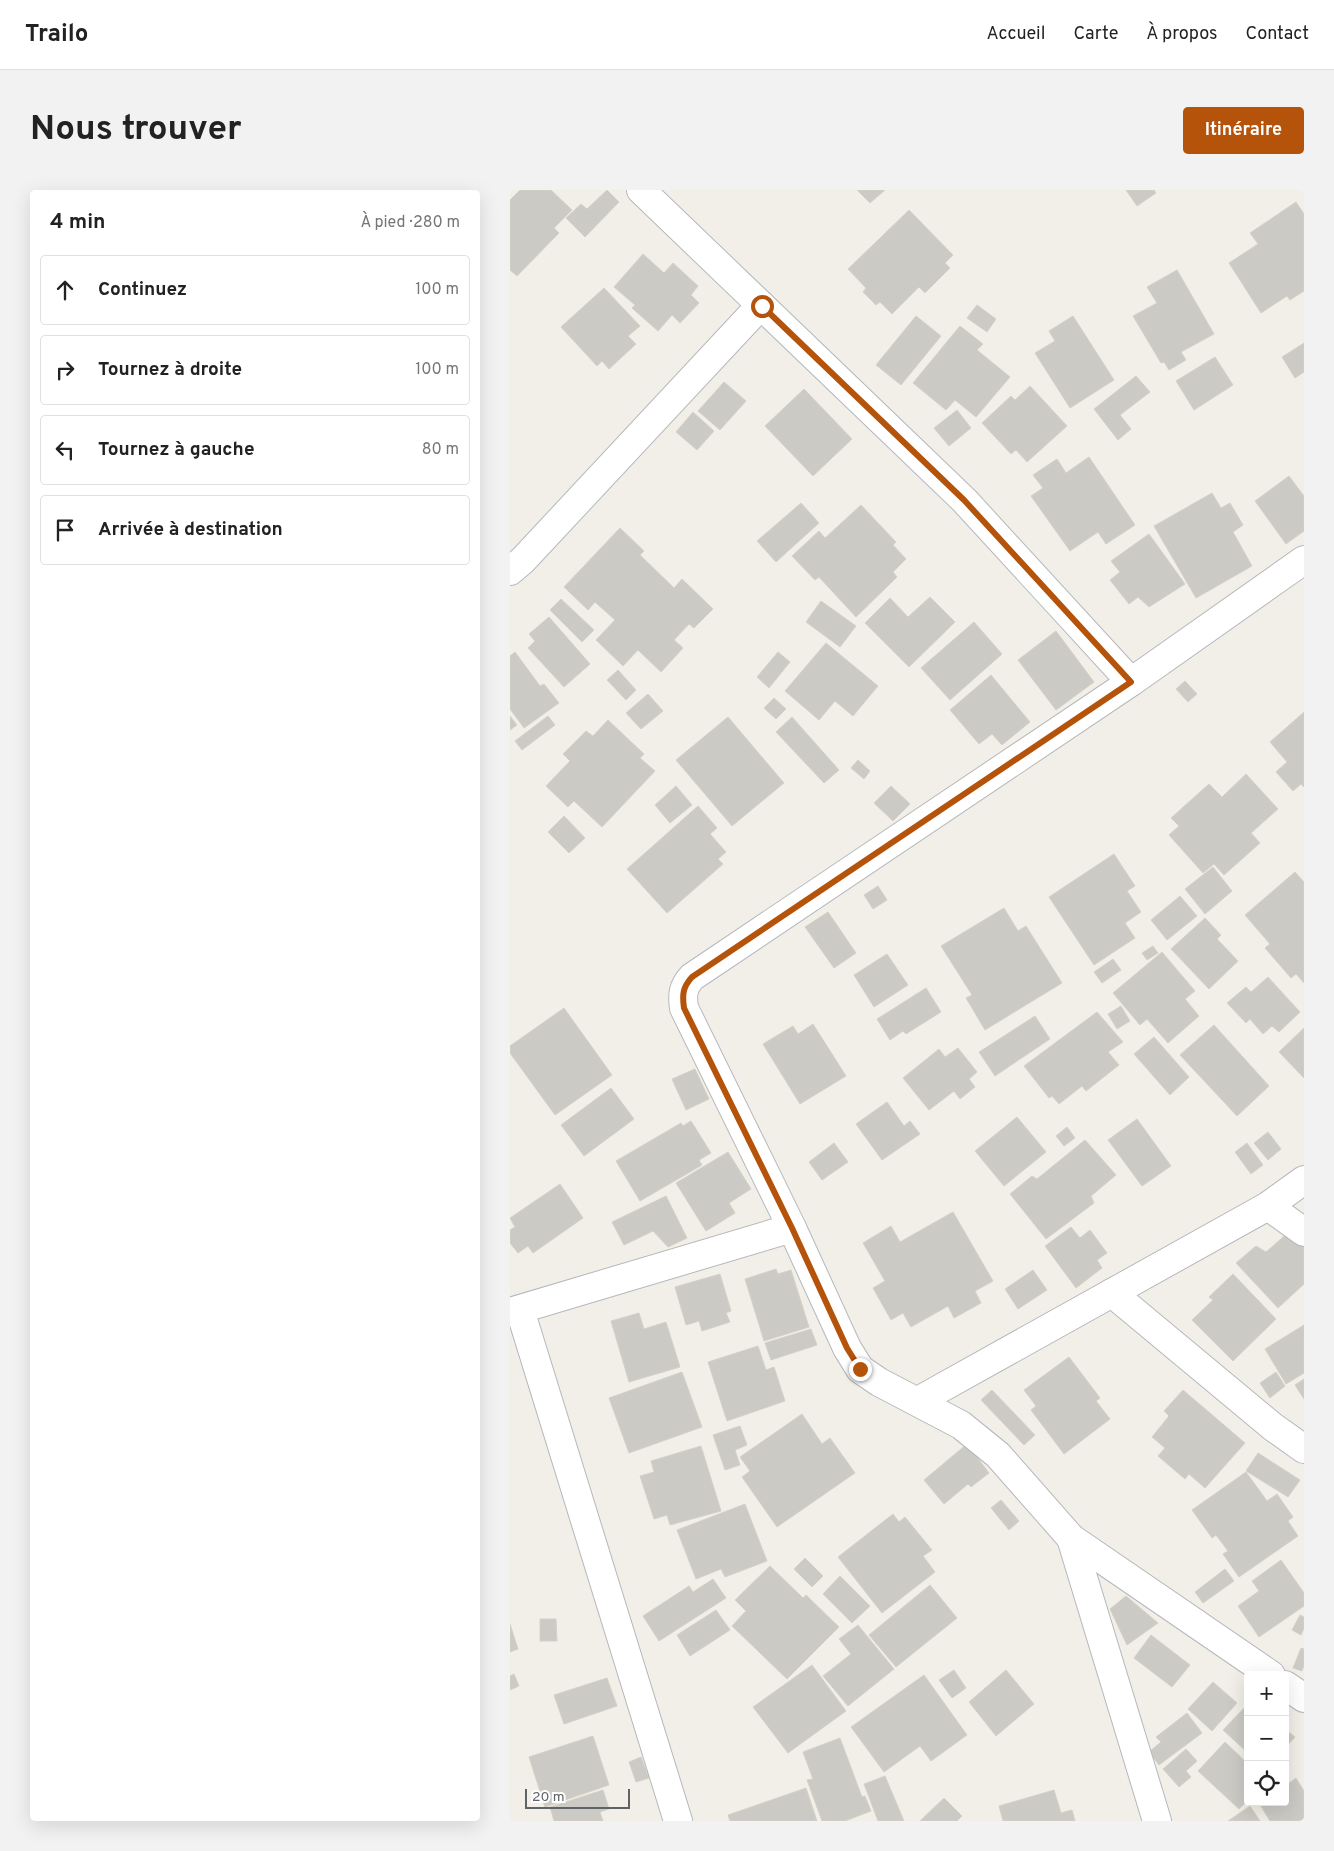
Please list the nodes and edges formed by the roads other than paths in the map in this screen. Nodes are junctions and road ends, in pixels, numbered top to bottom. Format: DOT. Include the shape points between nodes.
graph roads {
  1 [pos="641,190"];
  2 [pos="762,306"];
  3 [pos="514,558"];
  4 [pos="1304,560"];
  5 [pos="1131,682"];
  6 [pos="1304,1180"];
  7 [pos="1268,1206"];
  8 [pos="792,1228"];
  9 [pos="1304,1232"];
  10 [pos="1112,1293"];
  11 [pos="515,1311"];
  12 [pos="918,1401"];
  13 [pos="1304,1449"];
  14 [pos="1071,1538"];
  15 [pos="1265,1671"];
  16 [pos="1289,1688"];
  17 [pos="1304,1698"];
  18 [pos="678,1821"];
  19 [pos="1158,1821"];
  1 -- 2 [label="street"];
  2 -- 3 [label="street"];
  2 -- 5 [label="street" via="964,500"];
  4 -- 5 [label="street"];
  5 -- 8 [label="street" via="700,971 684,986 684,1008"];
  6 -- 7 [label="street"];
  7 -- 9 [label="street"];
  7 -- 10 [label="street"];
  8 -- 11 [label="street"];
  8 -- 12 [label="street" via="847,1348 860,1369"];
  10 -- 12 [label="street"];
  10 -- 13 [label="street"];
  11 -- 18 [label="street"];
  12 -- 14 [label="street" via="961,1425 998,1455"];
  14 -- 15 [label="street"];
  14 -- 19 [label="street"];
  16 -- 17 [label="street"];
}
